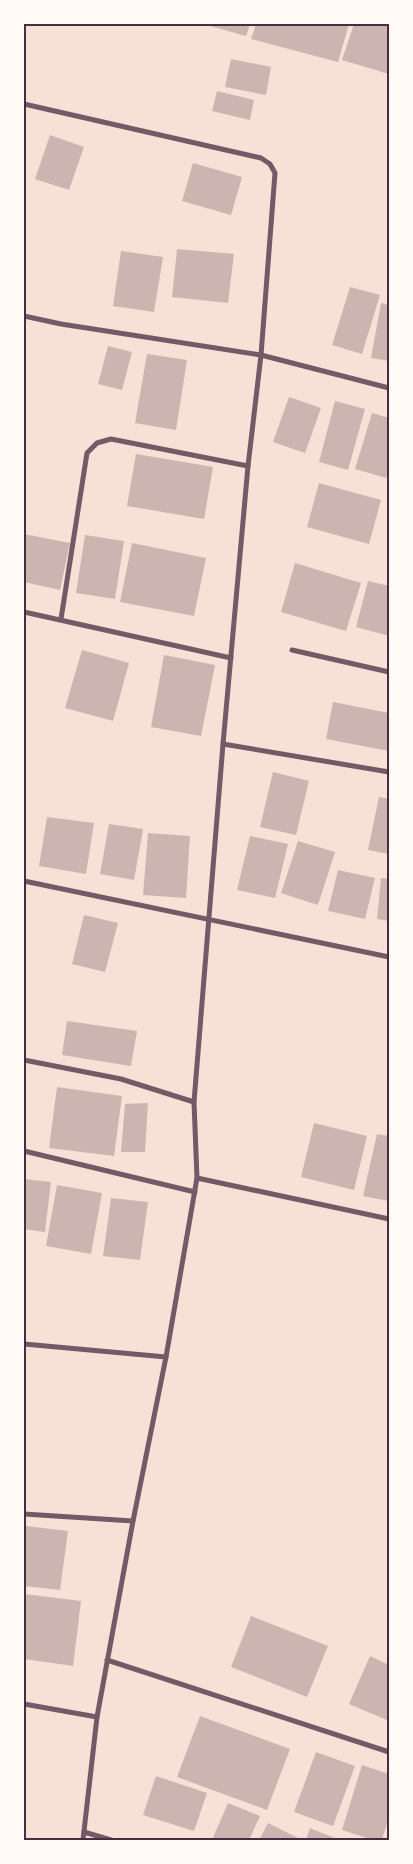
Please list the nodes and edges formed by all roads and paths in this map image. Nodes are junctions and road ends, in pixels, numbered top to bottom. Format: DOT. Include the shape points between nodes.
graph roads {
  1 [pos="24,104"];
  2 [pos="24,316"];
  3 [pos="261,355"];
  4 [pos="389,388"];
  5 [pos="248,466"];
  6 [pos="24,612"];
  7 [pos="61,619"];
  8 [pos="292,650"];
  9 [pos="231,658"];
  10 [pos="389,672"];
  11 [pos="223,744"];
  12 [pos="389,772"];
  13 [pos="24,881"];
  14 [pos="210,919"];
  15 [pos="389,957"];
  16 [pos="24,1060"];
  17 [pos="194,1102"];
  18 [pos="24,1151"];
  19 [pos="197,1178"];
  20 [pos="195,1192"];
  21 [pos="389,1219"];
  22 [pos="24,1344"];
  23 [pos="166,1357"];
  24 [pos="24,1514"];
  25 [pos="133,1521"];
  26 [pos="107,1660"];
  27 [pos="24,1704"];
  28 [pos="97,1717"];
  29 [pos="389,1752"];
  30 [pos="84,1832"];
  31 [pos="83,1840"];
  32 [pos="111,1840"];
  1 -- 3 [label="street" via="261,158 270,164 275,173"];
  2 -- 3 [label="street"];
  3 -- 4 [label="street"];
  3 -- 5 [label="street"];
  5 -- 7 [label="street" via="111,439 97,443 87,453"];
  5 -- 9 [label="street"];
  6 -- 7 [label="street"];
  7 -- 9 [label="street"];
  8 -- 10 [label="street"];
  9 -- 11 [label="street"];
  11 -- 12 [label="street"];
  11 -- 14 [label="street"];
  13 -- 14 [label="street"];
  14 -- 15 [label="street"];
  14 -- 17 [label="street"];
  16 -- 17 [label="street" via="120,1079"];
  17 -- 19 [label="street"];
  18 -- 20 [label="street"];
  19 -- 20 [label="street"];
  19 -- 21 [label="street"];
  20 -- 23 [label="street"];
  22 -- 23 [label="street"];
  23 -- 25 [label="street"];
  24 -- 25 [label="street"];
  25 -- 26 [label="street"];
  26 -- 28 [label="street"];
  26 -- 29 [label="street"];
  27 -- 28 [label="street"];
  28 -- 30 [label="street"];
  30 -- 31 [label="street"];
  30 -- 32 [label="street"];
}
